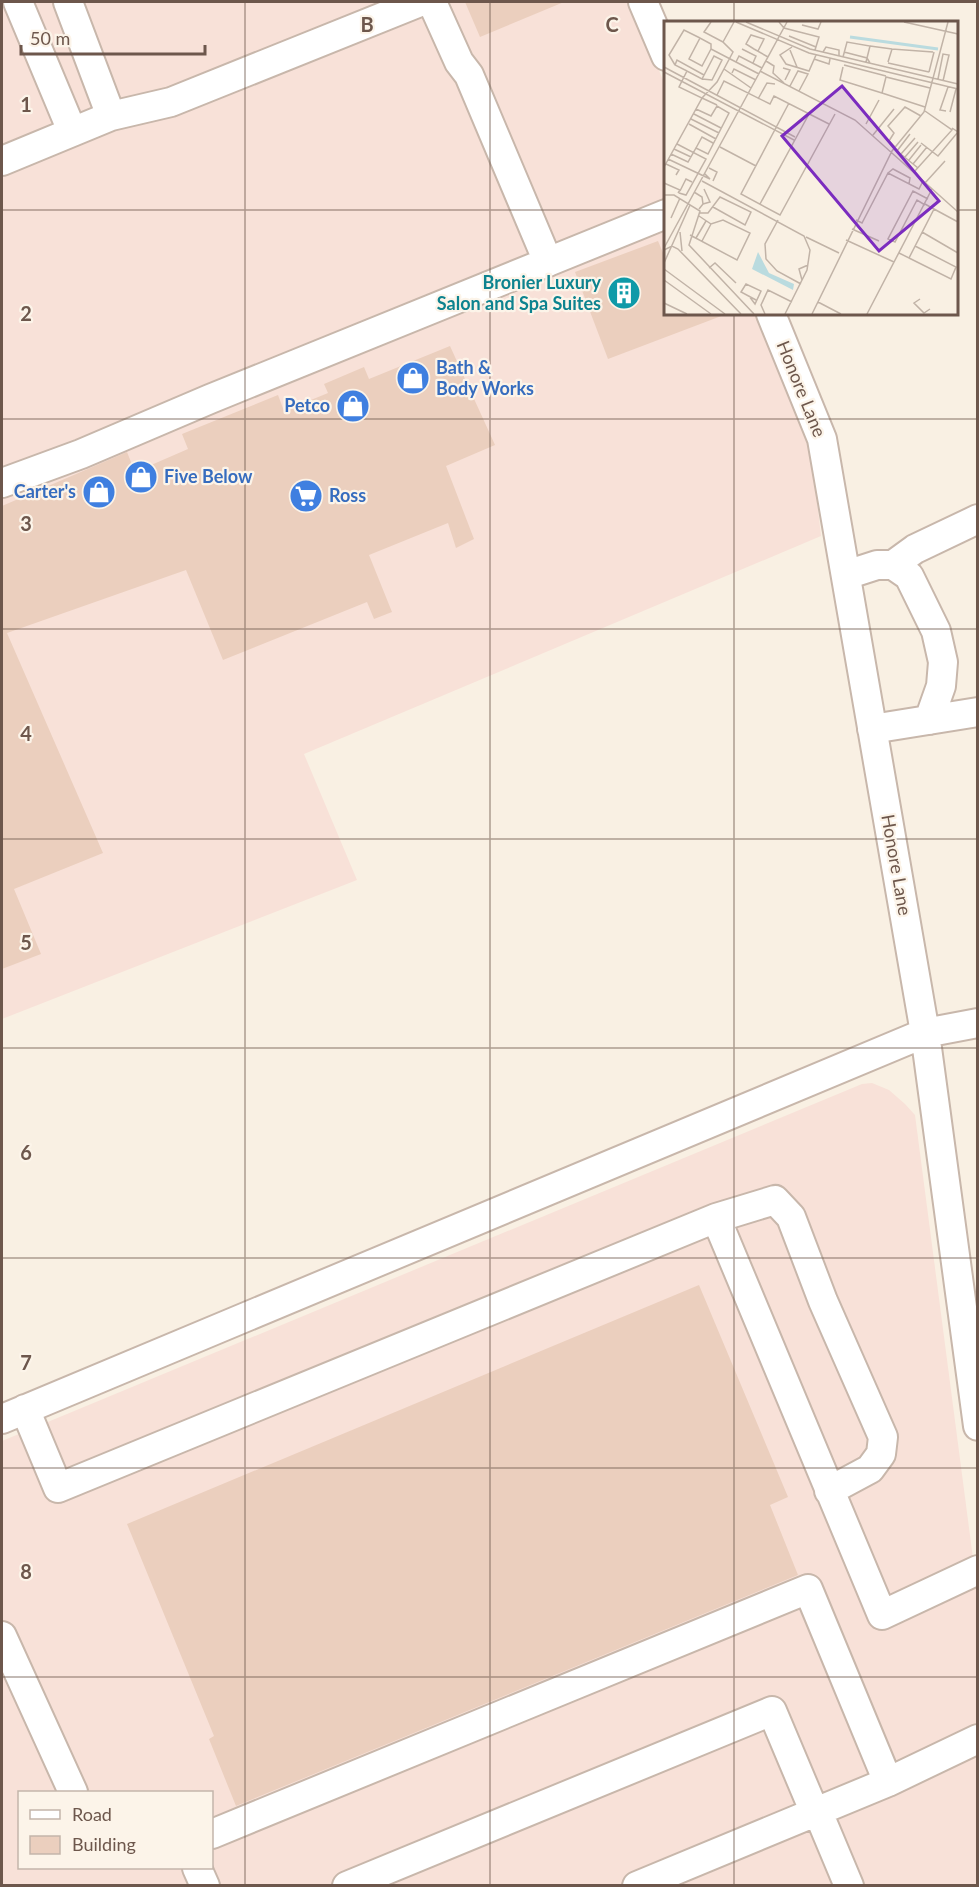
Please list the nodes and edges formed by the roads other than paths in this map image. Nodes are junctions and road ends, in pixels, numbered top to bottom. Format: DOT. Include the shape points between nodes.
graph roads {
  1 [pos="18,2"];
  2 [pos="68,2"];
  3 [pos="420,2"];
  4 [pos="432,2"];
  5 [pos="643,2"];
  6 [pos="664,51"];
  7 [pos="111,116"];
  8 [pos="72,131"];
  9 [pos="2,161"];
  10 [pos="664,215"];
  11 [pos="548,262"];
  12 [pos="771,315"];
  13 [pos="2,483"];
  14 [pos="978,519"];
  15 [pos="893,565"];
  16 [pos="846,574"];
  17 [pos="978,712"];
  18 [pos="929,720"];
  19 [pos="873,729"];
  20 [pos="978,1023"];
  21 [pos="925,1033"];
  22 [pos="716,1218"];
  23 [pos="13,1414"];
  24 [pos="977,1419"];
  25 [pos="829,1491"];
  26 [pos="978,1570"];
  27 [pos="2,1636"];
  28 [pos="978,1739"];
  29 [pos="888,1782"];
  30 [pos="73,1791"];
  31 [pos="816,1812"];
  32 [pos="213,1834"];
  33 [pos="197,1869"];
  34 [pos="205,1886"];
  35 [pos="347,1886"];
  36 [pos="637,1886"];
  37 [pos="849,1886"];
  1 -- 8 [label="street"];
  2 -- 7 [label="street"];
  3 -- 7 [label="street" via="171,102"];
  4 -- 11 [label="street" via="459,62 469,75"];
  5 -- 6 [label="street"];
  7 -- 8 [label="street"];
  8 -- 9 [label="street"];
  10 -- 11 [label="street"];
  11 -- 13 [label="street"];
  12 -- 16 [label="street, Honore Lane" via="822,439"];
  14 -- 15 [label="street" via="915,549"];
  15 -- 16 [label="street"];
  15 -- 18 [label="street" via="909,576 936,631 943,662 941,686"];
  16 -- 19 [label="street, Honore Lane"];
  17 -- 18 [label="street"];
  18 -- 19 [label="street"];
  19 -- 21 [label="street, Honore Lane"];
  20 -- 21 [label="street"];
  21 -- 23 [label="street"];
  21 -- 24 [label="street, Honore Lane"];
  22 -- 23 [label="street" via="58,1488"];
  22 -- 25 [label="street"];
  22 -- 25 [label="street" via="775,1200 791,1217 883,1437 881,1455 870,1469"];
  25 -- 26 [label="street" via="882,1615"];
  27 -- 30 [label="street"];
  28 -- 29 [label="street"];
  29 -- 31 [label="street"];
  29 -- 32 [label="street" via="808,1589"];
  31 -- 35 [label="street" via="772,1711"];
  31 -- 36 [label="street"];
  31 -- 37 [label="street"];
  33 -- 34 [label="street"];
}
